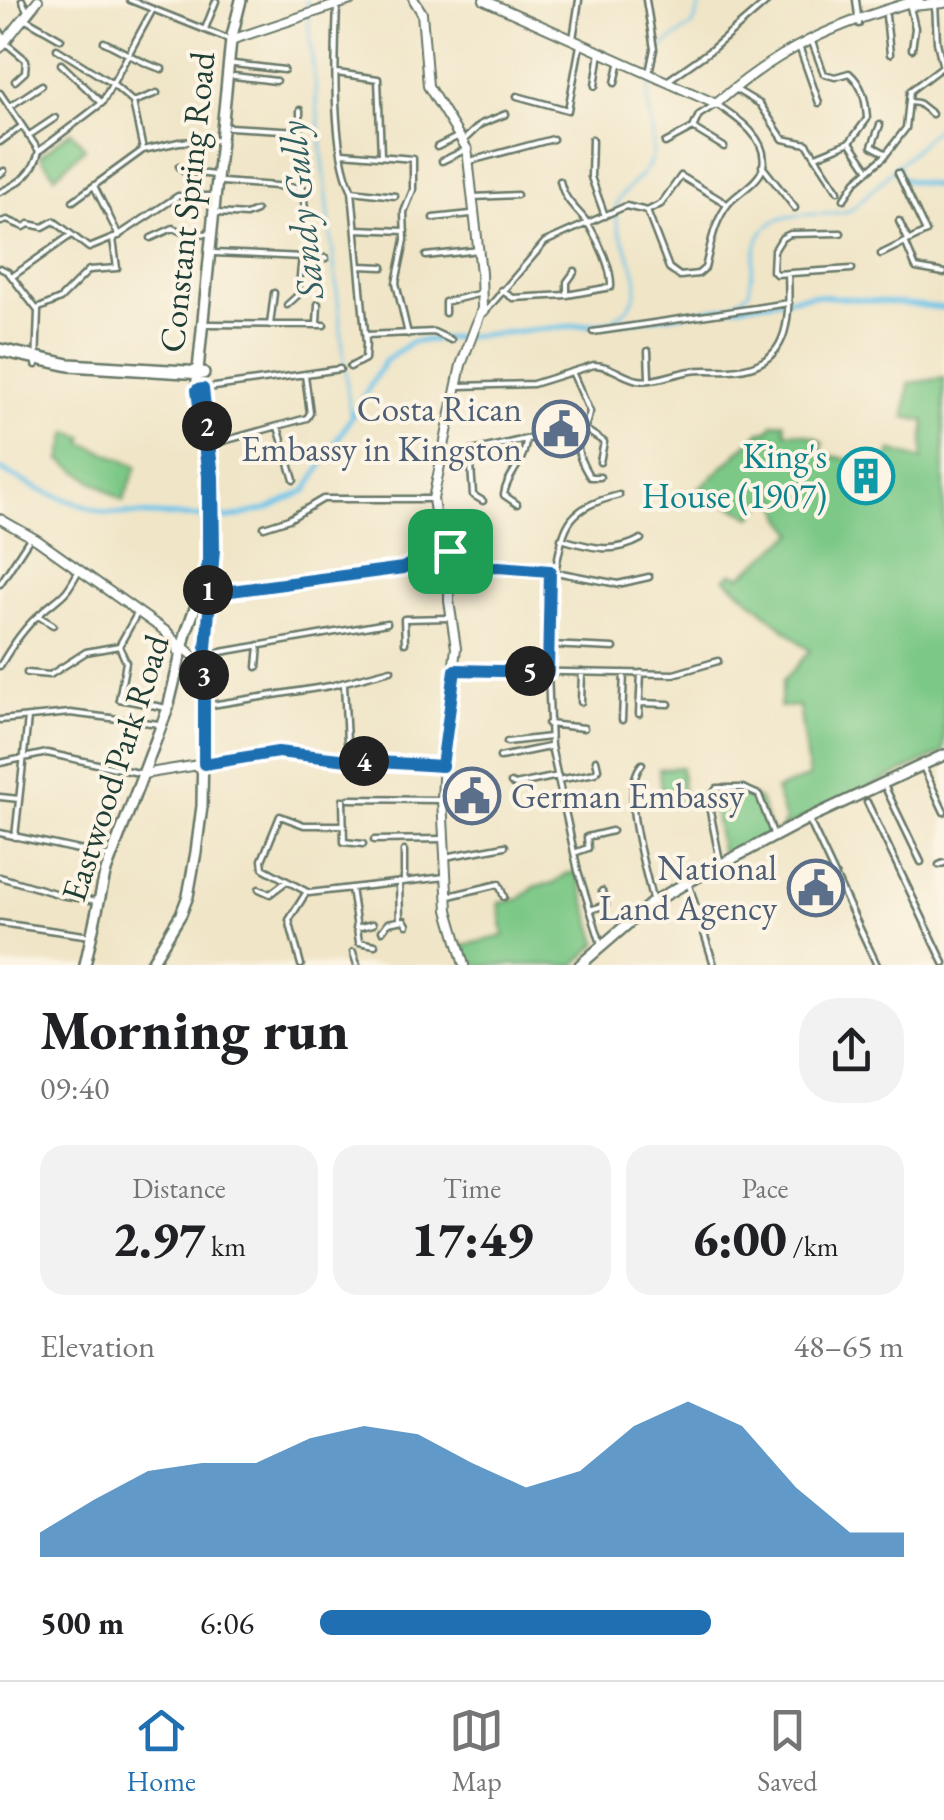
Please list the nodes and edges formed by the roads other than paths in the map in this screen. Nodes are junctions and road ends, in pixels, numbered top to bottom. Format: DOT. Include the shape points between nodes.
graph roads {
  1 [pos="22,0"];
  2 [pos="38,0"];
  3 [pos="130,0"];
  4 [pos="244,0"];
  5 [pos="351,0"];
  6 [pos="414,0"];
  7 [pos="484,0"];
  8 [pos="579,0"];
  9 [pos="646,0"];
  10 [pos="770,0"];
  11 [pos="856,0"];
  12 [pos="216,1"];
  13 [pos="914,3"];
  14 [pos="940,3"];
  15 [pos="337,5"];
  16 [pos="153,9"];
  17 [pos="25,14"];
  18 [pos="886,16"];
  19 [pos="858,22"];
  20 [pos="205,30"];
  21 [pos="0,31"];
  22 [pos="810,37"];
  23 [pos="60,39"];
  24 [pos="234,40"];
  25 [pos="577,41"];
  26 [pos="104,42"];
  27 [pos="3,44"];
  28 [pos="798,44"];
  29 [pos="57,49"];
  30 [pos="912,49"];
  31 [pos="600,52"];
  32 [pos="130,53"];
  33 [pos="890,54"];
  34 [pos="620,60"];
  35 [pos="61,64"];
  36 [pos="234,64"];
  37 [pos="162,69"];
  38 [pos="943,69"];
  39 [pos="284,70"];
  40 [pos="336,72"];
  41 [pos="649,73"];
  42 [pos="234,76"];
  43 [pos="15,81"];
  44 [pos="667,81"];
  45 [pos="276,82"];
  46 [pos="615,83"];
  47 [pos="42,85"];
  48 [pos="595,86"];
  49 [pos="112,87"];
  50 [pos="735,89"];
  51 [pos="0,93"];
  52 [pos="156,94"];
  53 [pos="517,96"];
  54 [pos="132,102"];
  55 [pos="908,102"];
  56 [pos="102,103"];
  57 [pos="818,103"];
  58 [pos="716,104"];
  59 [pos="9,108"];
  60 [pos="300,110"];
  61 [pos="506,114"];
  62 [pos="932,114"];
  63 [pos="55,118"];
  64 [pos="880,125"];
  65 [pos="22,126"];
  66 [pos="229,127"];
  67 [pos="693,128"];
  68 [pos="28,136"];
  69 [pos="553,139"];
  70 [pos="222,140"];
  71 [pos="592,140"];
  72 [pos="464,141"];
  73 [pos="0,142"];
  74 [pos="850,142"];
  75 [pos="665,143"];
  76 [pos="437,147"];
  77 [pos="724,148"];
  78 [pos="143,150"];
  79 [pos="39,151"];
  80 [pos="343,153"];
  81 [pos="885,153"];
  82 [pos="381,156"];
  83 [pos="816,156"];
  84 [pos="442,160"];
  85 [pos="470,161"];
  86 [pos="179,166"];
  87 [pos="762,166"];
  88 [pos="869,170"];
  89 [pos="898,173"];
  90 [pos="220,179"];
  91 [pos="560,181"];
  92 [pos="94,186"];
  93 [pos="838,190"];
  94 [pos="352,191"];
  95 [pos="0,192"];
  96 [pos="517,194"];
  97 [pos="216,196"];
  98 [pos="395,196"];
  99 [pos="474,197"];
  100 [pos="844,199"];
  101 [pos="73,200"];
  102 [pos="728,204"];
  103 [pos="796,208"];
  104 [pos="256,211"];
  105 [pos="647,211"];
  106 [pos="218,213"];
  107 [pos="476,213"];
  108 [pos="605,216"];
  109 [pos="433,218"];
  110 [pos="899,221"];
  111 [pos="1,222"];
  112 [pos="588,224"];
  113 [pos="356,229"];
  114 [pos="405,231"];
  115 [pos="212,234"];
  116 [pos="841,234"];
  117 [pos="71,235"];
  118 [pos="116,237"];
  119 [pos="152,238"];
  120 [pos="907,241"];
  121 [pos="480,250"];
  122 [pos="214,253"];
  123 [pos="881,254"];
  124 [pos="426,256"];
  125 [pos="302,257"];
  126 [pos="309,258"];
  127 [pos="326,258"];
  128 [pos="360,266"];
  129 [pos="382,267"];
  130 [pos="0,268"];
  131 [pos="852,268"];
  132 [pos="575,271"];
  133 [pos="944,273"];
  134 [pos="788,274"];
  135 [pos="12,277"];
  136 [pos="501,290"];
  137 [pos="274,293"];
  138 [pos="482,293"];
  139 [pos="567,295"];
  140 [pos="789,303"];
  141 [pos="286,304"];
  142 [pos="318,304"];
  143 [pos="37,309"];
  144 [pos="445,314"];
  145 [pos="479,320"];
  146 [pos="207,324"];
  147 [pos="270,324"];
  148 [pos="593,332"];
  149 [pos="408,334"];
  150 [pos="366,335"];
  151 [pos="450,340"];
  152 [pos="648,351"];
  153 [pos="0,354"];
  154 [pos="37,362"];
  155 [pos="350,368"];
  156 [pos="340,369"];
  157 [pos="573,374"];
  158 [pos="305,375"];
  159 [pos="649,378"];
  160 [pos="200,380"];
  161 [pos="456,386"];
  162 [pos="278,428"];
  163 [pos="586,430"];
  164 [pos="577,436"];
  165 [pos="526,439"];
  166 [pos="209,445"];
  167 [pos="470,451"];
  168 [pos="441,458"];
  169 [pos="600,462"];
  170 [pos="600,477"];
  171 [pos="294,480"];
  172 [pos="619,495"];
  173 [pos="433,499"];
  174 [pos="483,501"];
  175 [pos="516,504"];
  176 [pos="210,506"];
  177 [pos="0,519"];
  178 [pos="210,524"];
  179 [pos="264,526"];
  180 [pos="31,536"];
  181 [pos="561,539"];
  182 [pos="640,539"];
  183 [pos="450,551"];
  184 [pos="214,554"];
  185 [pos="403,568"];
  186 [pos="448,568"];
  187 [pos="79,570"];
  188 [pos="552,572"];
  189 [pos="648,576"];
  190 [pos="0,584"];
  191 [pos="208,590"];
  192 [pos="231,591"];
  193 [pos="138,612"];
  194 [pos="38,616"];
  195 [pos="451,618"];
  196 [pos="386,622"];
  197 [pos="53,626"];
  198 [pos="166,632"];
  199 [pos="186,633"];
  200 [pos="405,643"];
  201 [pos="259,645"];
  202 [pos="118,646"];
  203 [pos="182,646"];
  204 [pos="549,646"];
  205 [pos="614,648"];
  206 [pos="205,655"];
  207 [pos="718,661"];
  208 [pos="0,666"];
  209 [pos="258,667"];
  210 [pos="178,669"];
  211 [pos="390,670"];
  212 [pos="455,670"];
  213 [pos="548,672"];
  214 [pos="582,672"];
  215 [pos="624,672"];
  216 [pos="204,673"];
  217 [pos="641,673"];
  218 [pos="27,674"];
  219 [pos="344,683"];
  220 [pos="582,702"];
  221 [pos="639,703"];
  222 [pos="669,704"];
  223 [pos="205,706"];
  224 [pos="168,708"];
  225 [pos="639,714"];
  226 [pos="28,716"];
  227 [pos="0,720"];
  228 [pos="622,720"];
  229 [pos="548,724"];
  230 [pos="162,725"];
  231 [pos="584,728"];
  232 [pos="550,737"];
  233 [pos="540,738"];
  234 [pos="508,742"];
  235 [pos="550,746"];
  236 [pos="542,748"];
  237 [pos="24,756"];
  238 [pos="944,756"];
  239 [pos="500,758"];
  240 [pos="348,760"];
  241 [pos="596,760"];
  242 [pos="0,763"];
  243 [pos="204,764"];
  244 [pos="642,764"];
  245 [pos="442,766"];
  246 [pos="923,766"];
  247 [pos="143,774"];
  248 [pos="558,778"];
  249 [pos="511,783"];
  250 [pos="884,784"];
  251 [pos="0,798"];
  252 [pos="19,799"];
  253 [pos="442,800"];
  254 [pos="866,802"];
  255 [pos="944,812"];
  256 [pos="808,819"];
  257 [pos="343,825"];
  258 [pos="612,831"];
  259 [pos="0,833"];
  260 [pos="774,836"];
  261 [pos="15,838"];
  262 [pos="443,838"];
  263 [pos="374,840"];
  264 [pos="363,844"];
  265 [pos="505,846"];
  266 [pos="404,851"];
  267 [pos="574,853"];
  268 [pos="111,857"];
  269 [pos="444,857"];
  270 [pos="921,862"];
  271 [pos="722,864"];
  272 [pos="0,877"];
  273 [pos="444,877"];
  274 [pos="287,882"];
  275 [pos="401,882"];
  276 [pos="688,882"];
  277 [pos="351,888"];
  278 [pos="260,889"];
  279 [pos="602,891"];
  280 [pos="306,893"];
  281 [pos="504,896"];
  282 [pos="446,897"];
  283 [pos="99,901"];
  284 [pos="653,902"];
  285 [pos="590,910"];
  286 [pos="400,921"];
  287 [pos="0,924"];
  288 [pos="373,924"];
  289 [pos="407,926"];
  290 [pos="356,928"];
  291 [pos="382,931"];
  292 [pos="92,936"];
  293 [pos="601,944"];
  294 [pos="375,945"];
  295 [pos="353,952"];
  296 [pos="944,963"];
  297 [pos="84,965"];
  298 [pos="150,965"];
  299 [pos="301,965"];
  300 [pos="358,965"];
  301 [pos="464,965"];
  302 [pos="580,965"];
  303 [pos="714,965"];
  304 [pos="877,965"];
  1 -- 17 [label="street"];
  2 -- 17 [label="main road"];
  3 -- 16 [label="street"];
  4 -- 24 [label="main road, Constant Spring Road"];
  5 -- 15 [label="main road"];
  6 -- 72 [label="main road" via="422,13 428,86"];
  7 -- 25 [label="main road"];
  8 -- 25 [label="street"];
  9 -- 41 [label="street" via="654,50"];
  10 -- 44 [label="street"];
  11 -- 19 [label="street"];
  12 -- 20 [label="street"];
  13 -- 14 [label="main road"];
  13 -- 18 [label="main road"];
  13 -- 19 [label="main road"];
  13 -- 30 [label="street"];
  14 -- 38 [label="street"];
  15 -- 24 [label="main road"];
  15 -- 40 [label="street"];
  16 -- 20 [label="street"];
  16 -- 32 [label="street"];
  17 -- 23 [label="street"];
  17 -- 27 [label="main road"];
  18 -- 19 [label="main road"];
  18 -- 33 [label="street"];
  19 -- 22 [label="main road"];
  20 -- 24 [label="street"];
  21 -- 27 [label="street"];
  22 -- 28 [label="main road"];
  22 -- 74 [label="street" via="824,74 849,72 864,92 868,119"];
  24 -- 36 [label="main road, Constant Spring Road"];
  24 -- 70 [label="main road, Constant Spring Road"];
  25 -- 31 [label="main road"];
  25 -- 53 [label="street" via="568,110"];
  26 -- 32 [label="street"];
  27 -- 43 [label="street" via="26,60"];
  28 -- 50 [label="main road"];
  28 -- 57 [label="street"];
  29 -- 49 [label="street"];
  31 -- 34 [label="main road"];
  31 -- 48 [label="street"];
  32 -- 37 [label="street"];
  32 -- 49 [label="street"];
  34 -- 41 [label="main road"];
  34 -- 46 [label="street"];
  35 -- 56 [label="street"];
  36 -- 39 [label="street"];
  36 -- 42 [label="main road, Constant Spring Road"];
  38 -- 55 [label="street" via="910,91"];
  40 -- 80 [label="street"];
  40 -- 82 [label="street" via="378,79"];
  41 -- 44 [label="main road"];
  42 -- 45 [label="street"];
  42 -- 66 [label="main road, Constant Spring Road"];
  44 -- 58 [label="main road"];
  47 -- 59 [label="street"];
  49 -- 54 [label="street"];
  49 -- 56 [label="street"];
  50 -- 58 [label="main road"];
  50 -- 83 [label="street" via="760,104 782,140 804,142"];
  51 -- 59 [label="street"];
  52 -- 54 [label="street"];
  54 -- 78 [label="street"];
  55 -- 62 [label="street"];
  55 -- 81 [label="street" via="908,126"];
  56 -- 79 [label="street"];
  58 -- 67 [label="street"];
  58 -- 87 [label="street" via="754,134"];
  59 -- 65 [label="street"];
  60 -- 66 [label="street" via="300,131"];
  61 -- 72 [label="street"];
  63 -- 68 [label="street"];
  64 -- 81 [label="street" via="872,146"];
  65 -- 68 [label="street"];
  65 -- 73 [label="street"];
  66 -- 90 [label="main road, Constant Spring Road"];
  67 -- 75 [label="street"];
  67 -- 77 [label="street"];
  68 -- 79 [label="street"];
  69 -- 85 [label="street"];
  70 -- 78 [label="street"];
  70 -- 90 [label="main road, Constant Spring Road"];
  71 -- 108 [label="street" via="591,176"];
  72 -- 76 [label="street"];
  72 -- 84 [label="street"];
  72 -- 85 [label="main road"];
  74 -- 83 [label="street"];
  74 -- 88 [label="street"];
  78 -- 92 [label="street"];
  79 -- 95 [label="street" via="27,176"];
  80 -- 82 [label="street"];
  80 -- 94 [label="street" via="342,172"];
  81 -- 88 [label="street"];
  82 -- 114 [label="street" via="412,158"];
  83 -- 93 [label="street"];
  85 -- 99 [label="main road"];
  86 -- 90 [label="street"];
  87 -- 102 [label="street"];
  87 -- 103 [label="street"];
  88 -- 100 [label="street"];
  89 -- 120 [label="street" via="926,229"];
  90 -- 97 [label="main road, Constant Spring Road"];
  90 -- 106 [label="main road, Constant Spring Road"];
  90 -- 126 [label="street" via="304,188"];
  91 -- 112 [label="street" via="565,200"];
  92 -- 101 [label="street"];
  92 -- 118 [label="street"];
  94 -- 98 [label="street"];
  94 -- 113 [label="street"];
  96 -- 99 [label="street"];
  97 -- 115 [label="main road, Constant Spring Road"];
  97 -- 118 [label="street" via="178,196"];
  99 -- 107 [label="main road"];
  102 -- 105 [label="street" via="681,176"];
  102 -- 105 [label="street" via="705,268 685,276 669,268"];
  104 -- 106 [label="street"];
  105 -- 108 [label="street" via="630,206"];
  106 -- 122 [label="main road, Constant Spring Road"];
  107 -- 109 [label="street"];
  107 -- 121 [label="main road"];
  108 -- 112 [label="street"];
  110 -- 120 [label="street"];
  111 -- 117 [label="street" via="43,227 54,221"];
  112 -- 136 [label="street" via="545,242"];
  112 -- 139 [label="street" via="611,287"];
  113 -- 114 [label="street"];
  113 -- 128 [label="street"];
  114 -- 149 [label="street" via="396,283"];
  115 -- 119 [label="street" via="173,228"];
  115 -- 160 [label="main road, Constant Spring Road"];
  116 -- 134 [label="street" via="782,238 774,273"];
  117 -- 118 [label="street" via="89,248"];
  117 -- 135 [label="street"];
  118 -- 143 [label="street" via="117,268 89,270 60,299"];
  120 -- 123 [label="street"];
  120 -- 133 [label="street" via="916,268"];
  121 -- 124 [label="street"];
  121 -- 138 [label="main road"];
  122 -- 125 [label="street"];
  122 -- 146 [label="main road, Constant Spring Road"];
  125 -- 126 [label="street"];
  125 -- 141 [label="street" via="298,296"];
  126 -- 127 [label="street"];
  128 -- 129 [label="street"];
  128 -- 150 [label="street"];
  130 -- 135 [label="street"];
  131 -- 134 [label="street"];
  132 -- 139 [label="street"];
  134 -- 140 [label="street"];
  135 -- 143 [label="street"];
  136 -- 139 [label="street" via="513,298"];
  136 -- 145 [label="street"];
  137 -- 147 [label="street"];
  138 -- 144 [label="street" via="445,302"];
  138 -- 145 [label="main road"];
  140 -- 148 [label="street"];
  140 -- 159 [label="street" via="779,346 764,363"];
  142 -- 147 [label="street" via="321,324"];
  143 -- 154 [label="street"];
  145 -- 161 [label="main road"];
  146 -- 147 [label="street"];
  146 -- 160 [label="main road, Constant Spring Road"];
  149 -- 150 [label="street"];
  149 -- 151 [label="street" via="434,332"];
  150 -- 155 [label="street" via="364,358"];
  152 -- 159 [label="street"];
  153 -- 154 [label="highway"];
  154 -- 160 [label="highway" via="69,372"];
  156 -- 158 [label="street"];
  157 -- 159 [label="street" via="602,365 636,380"];
  157 -- 161 [label="street" via="528,385"];
  157 -- 163 [label="street" via="590,412"];
  158 -- 160 [label="street"];
  158 -- 162 [label="street" via="309,417"];
  160 -- 166 [label="main road, Constant Spring Road"];
  160 -- 176 [label="main road, Constant Spring Road"];
  161 -- 168 [label="main road"];
  162 -- 166 [label="street"];
  162 -- 171 [label="street"];
  163 -- 164 [label="street"];
  163 -- 169 [label="street" via="604,442"];
  164 -- 165 [label="street"];
  164 -- 170 [label="street" via="583,467 590,477"];
  165 -- 167 [label="street"];
  165 -- 175 [label="street" via="524,457 504,488"];
  166 -- 176 [label="main road, Constant Spring Road"];
  167 -- 168 [label="street"];
  167 -- 174 [label="street" via="473,496"];
  168 -- 173 [label="main road"];
  172 -- 181 [label="street" via="584,507"];
  173 -- 179 [label="street" via="323,499"];
  173 -- 183 [label="main road"];
  176 -- 178 [label="main road, Constant Spring Road"];
  177 -- 180 [label="main road"];
  178 -- 184 [label="main road, Constant Spring Road"];
  178 -- 191 [label="main road, Constant Spring Road"];
  180 -- 187 [label="main road"];
  180 -- 190 [label="street"];
  181 -- 182 [label="street" via="607,550"];
  181 -- 188 [label="street"];
  183 -- 185 [label="main road" via="438,564"];
  183 -- 186 [label="main road"];
  184 -- 191 [label="main road, Constant Spring Road"];
  184 -- 192 [label="main road" via="216,586"];
  185 -- 186 [label="main road"];
  185 -- 192 [label="main road"];
  186 -- 188 [label="street"];
  186 -- 195 [label="main road"];
  187 -- 193 [label="main road"];
  187 -- 194 [label="street" via="64,597"];
  188 -- 189 [label="street" via="618,584"];
  188 -- 204 [label="street"];
  191 -- 192 [label="main road"];
  191 -- 199 [label="main road, Eastwood Park Road"];
  191 -- 206 [label="main road, Constant Spring Road"];
  193 -- 198 [label="main road"];
  193 -- 202 [label="street"];
  194 -- 197 [label="street"];
  194 -- 208 [label="street"];
  195 -- 200 [label="street" via="404,619"];
  195 -- 212 [label="main road"];
  196 -- 201 [label="street"];
  198 -- 199 [label="main road"];
  198 -- 203 [label="main road"];
  198 -- 210 [label="main road" via="176,643"];
  199 -- 203 [label="main road, Eastwood Park Road"];
  201 -- 206 [label="street"];
  201 -- 209 [label="street"];
  202 -- 218 [label="street" via="86,652 50,675"];
  202 -- 224 [label="street" via="126,662 119,699"];
  203 -- 210 [label="main road, Eastwood Park Road"];
  203 -- 216 [label="main road"];
  204 -- 205 [label="street"];
  204 -- 213 [label="street"];
  206 -- 216 [label="main road, Constant Spring Road"];
  207 -- 217 [label="street" via="674,674"];
  210 -- 224 [label="main road, Eastwood Park Road"];
  211 -- 219 [label="street"];
  212 -- 213 [label="street"];
  212 -- 245 [label="main road"];
  213 -- 214 [label="street"];
  213 -- 229 [label="street"];
  214 -- 215 [label="street"];
  214 -- 220 [label="street"];
  215 -- 217 [label="street"];
  215 -- 228 [label="street"];
  216 -- 223 [label="main road, Constant Spring Road"];
  217 -- 221 [label="street"];
  219 -- 223 [label="street"];
  219 -- 240 [label="street"];
  221 -- 222 [label="street"];
  221 -- 225 [label="street"];
  223 -- 243 [label="main road, Constant Spring Road"];
  224 -- 230 [label="main road, Eastwood Park Road"];
  226 -- 227 [label="street"];
  226 -- 230 [label="street" via="70,713"];
  226 -- 237 [label="street"];
  229 -- 231 [label="street"];
  229 -- 232 [label="street"];
  230 -- 247 [label="main road, Eastwood Park Road"];
  232 -- 233 [label="street"];
  232 -- 235 [label="street"];
  233 -- 234 [label="street"];
  233 -- 236 [label="street"];
  235 -- 236 [label="street"];
  235 -- 248 [label="street"];
  236 -- 239 [label="street"];
  237 -- 242 [label="street"];
  237 -- 247 [label="street" via="63,755"];
  237 -- 252 [label="street"];
  238 -- 246 [label="main road"];
  240 -- 243 [label="main road" via="278,752"];
  240 -- 245 [label="main road"];
  241 -- 248 [label="street" via="597,772"];
  243 -- 247 [label="main road"];
  243 -- 298 [label="main road, Constant Spring Road" via="188,896"];
  244 -- 284 [label="street" via="630,793"];
  245 -- 253 [label="main road"];
  246 -- 250 [label="main road"];
  246 -- 255 [label="street"];
  247 -- 268 [label="main road, Eastwood Park Road"];
  248 -- 249 [label="street"];
  248 -- 267 [label="street"];
  250 -- 256 [label="main road"];
  250 -- 270 [label="street"];
  251 -- 252 [label="street"];
  252 -- 261 [label="street"];
  253 -- 257 [label="street" via="346,799"];
  253 -- 262 [label="main road"];
  254 -- 296 [label="street"];
  256 -- 260 [label="main road"];
  256 -- 304 [label="street"];
  257 -- 264 [label="street" via="345,843"];
  257 -- 274 [label="street" via="277,818 262,865"];
  258 -- 267 [label="street" via="587,838 588,848"];
  259 -- 261 [label="street"];
  260 -- 271 [label="main road"];
  260 -- 271 [label="street" via="759,795 733,787 713,790 708,807"];
  261 -- 268 [label="street"];
  262 -- 263 [label="street"];
  262 -- 269 [label="main road"];
  265 -- 269 [label="street"];
  266 -- 275 [label="street"];
  267 -- 285 [label="street"];
  268 -- 283 [label="main road, Eastwood Park Road"];
  269 -- 273 [label="main road"];
  271 -- 276 [label="main road"];
  272 -- 283 [label="street"];
  273 -- 275 [label="street"];
  273 -- 282 [label="main road"];
  274 -- 278 [label="street" via="270,894"];
  274 -- 280 [label="street"];
  275 -- 277 [label="street"];
  275 -- 286 [label="street"];
  276 -- 284 [label="main road"];
  276 -- 303 [label="street"];
  277 -- 280 [label="street"];
  277 -- 290 [label="street"];
  279 -- 285 [label="street" via="606,905"];
  280 -- 299 [label="street" via="289,924"];
  281 -- 282 [label="street" via="499,884"];
  282 -- 301 [label="main road"];
  283 -- 292 [label="main road, Eastwood Park Road"];
  284 -- 293 [label="main road"];
  285 -- 293 [label="street"];
  286 -- 289 [label="street"];
  286 -- 291 [label="street"];
  287 -- 292 [label="street"];
  288 -- 290 [label="street"];
  290 -- 294 [label="street" via="359,942"];
  292 -- 297 [label="main road, Eastwood Park Road"];
  293 -- 302 [label="main road"];
  295 -- 300 [label="street"];
}
